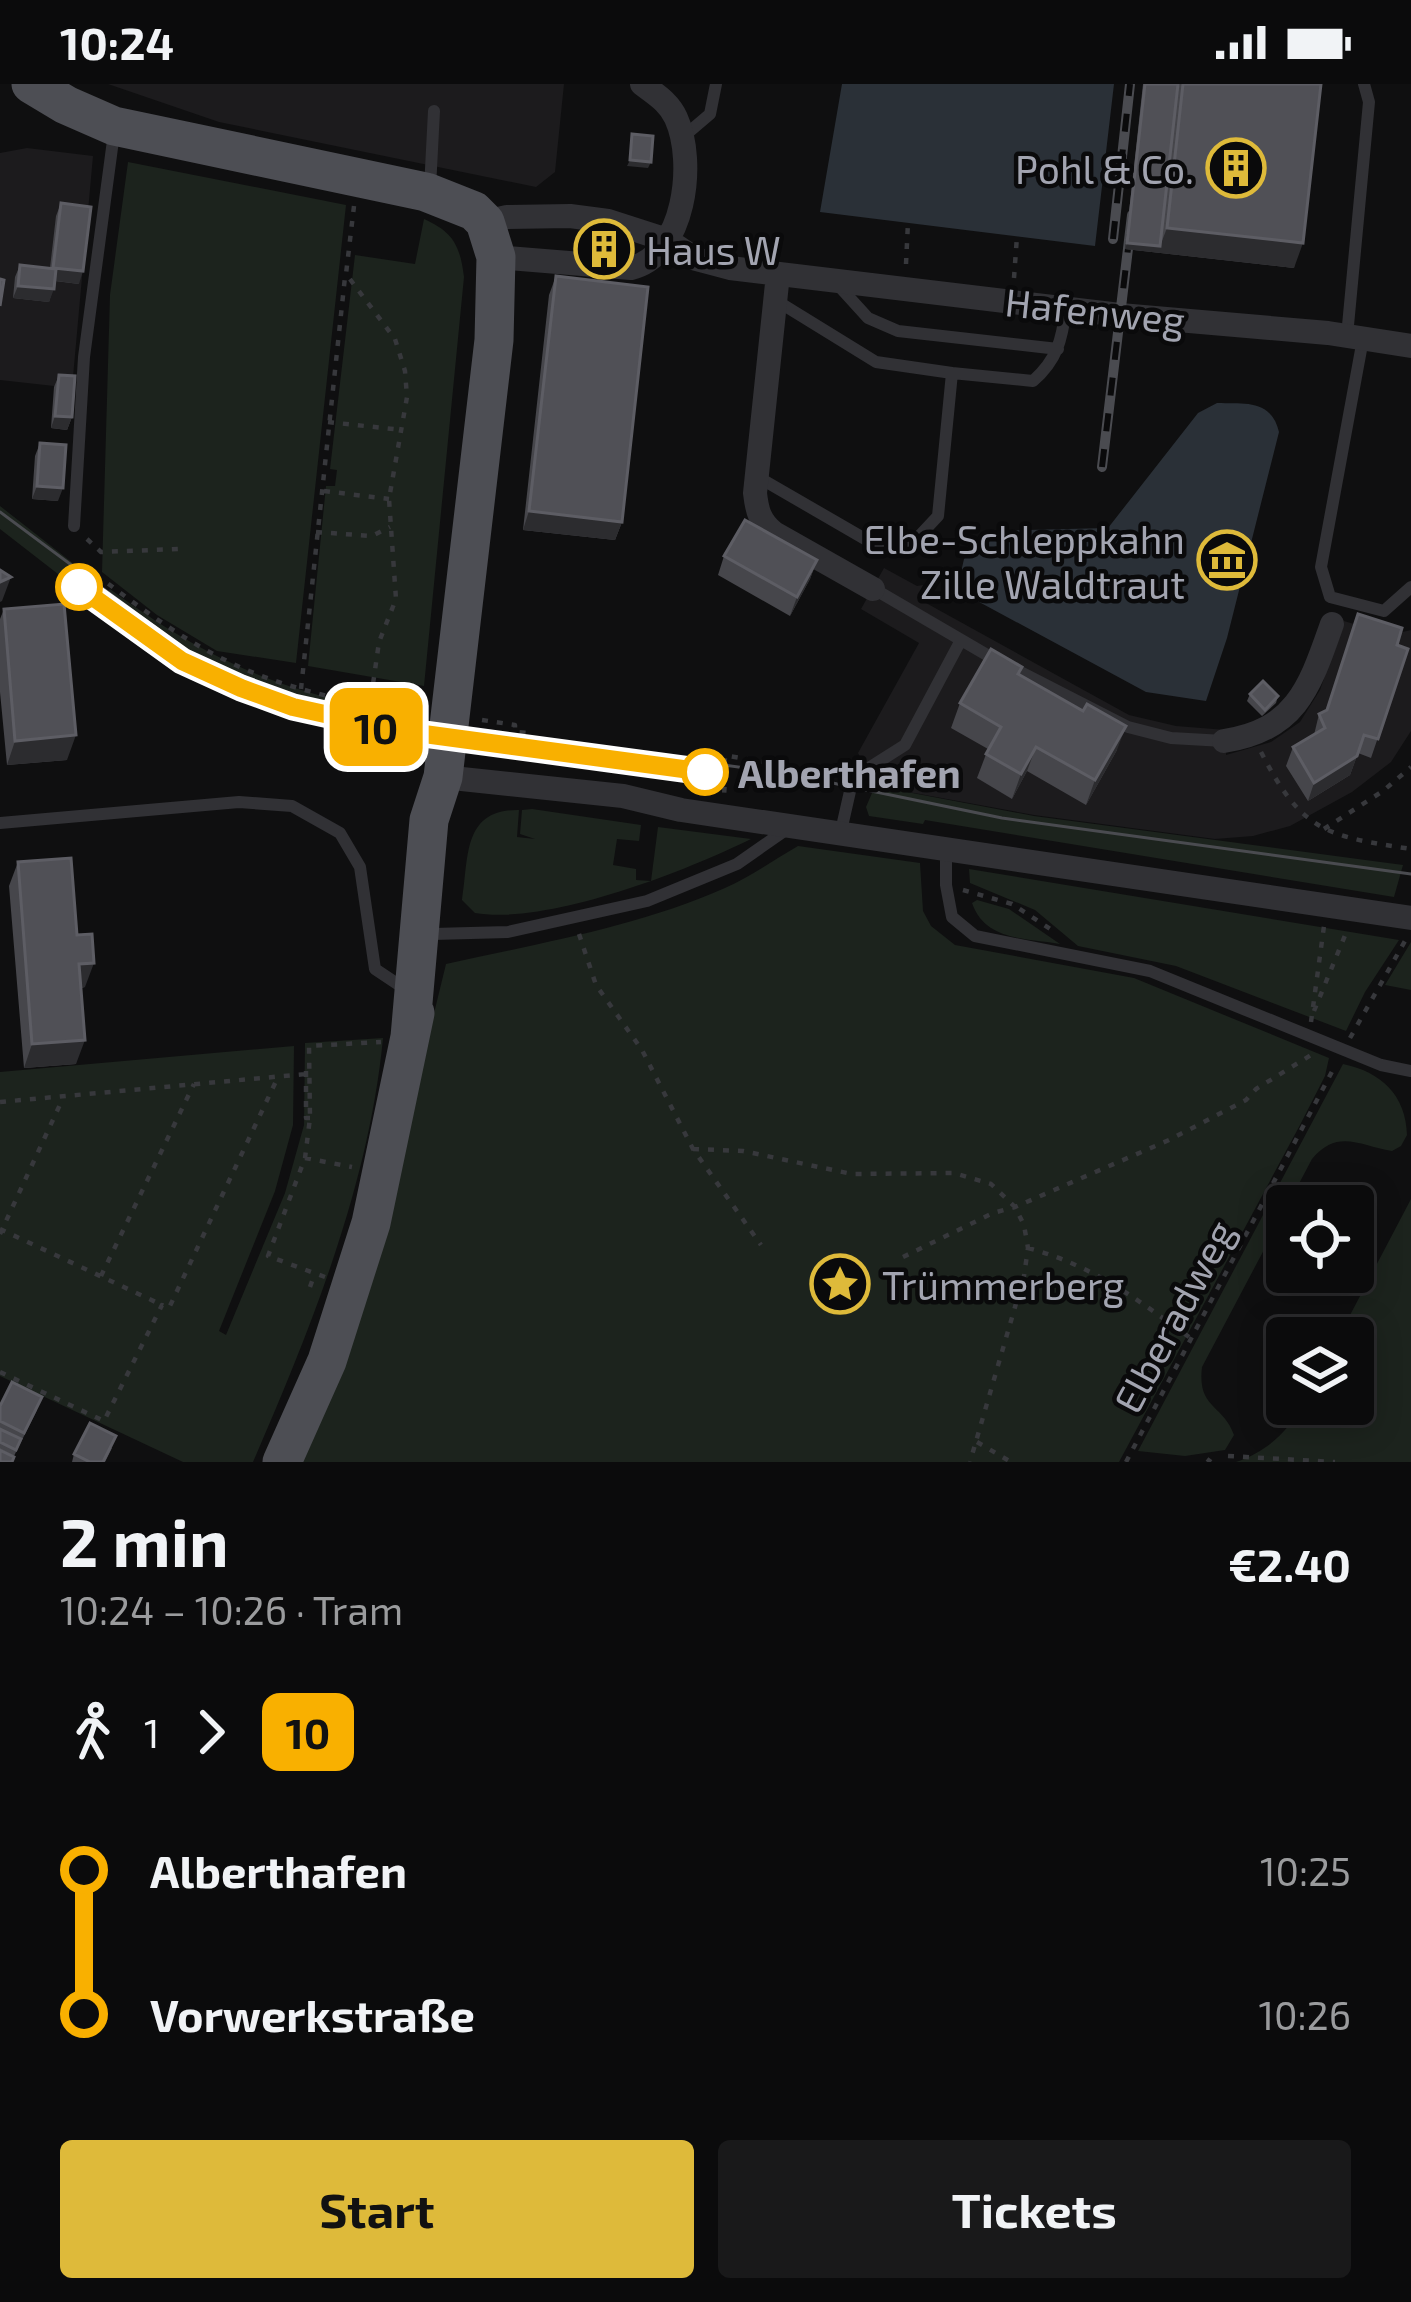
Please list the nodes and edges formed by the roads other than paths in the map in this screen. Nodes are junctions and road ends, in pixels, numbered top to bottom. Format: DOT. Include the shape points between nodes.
graph roads {
  1 [pos="642,84"];
  2 [pos="716,84"];
  3 [pos="1364,84"];
  4 [pos="36,87"];
  5 [pos="670,95"];
  6 [pos="434,111"];
  7 [pos="114,126"];
  8 [pos="682,138"];
  9 [pos="429,193"];
  10 [pos="490,240"];
  11 [pos="668,240"];
  12 [pos="778,274"];
  13 [pos="834,281"];
  14 [pos="775,300"];
  15 [pos="1066,308"];
  16 [pos="1355,337"];
  17 [pos="1411,346"];
  18 [pos="1058,349"];
  19 [pos="952,373"];
  20 [pos="758,477"];
  21 [pos="74,526"];
  22 [pos="1411,587"];
  23 [pos="873,589"];
  24 [pos="1332,623"];
  25 [pos="961,640"];
  26 [pos="442,732"];
  27 [pos="1225,741"];
  28 [pos="0,823"];
  29 [pos="793,825"];
  30 [pos="841,831"];
  31 [pos="946,847"];
  32 [pos="1402,925"];
  33 [pos="433,934"];
  34 [pos="413,995"];
  35 [pos="410,1037"];
  36 [pos="1411,1070"];
  37 [pos="282,1462"];
  1 -- 5 [label="street"];
  2 -- 8 [label="lane" via="710,114"];
  3 -- 16 [label="lane"];
  4 -- 7 [label="main road"];
  5 -- 8 [label="street"];
  6 -- 9 [label="lane"];
  7 -- 9 [label="main road"];
  7 -- 21 [label="lane" via="84,357"];
  8 -- 11 [label="street" via="683,182"];
  9 -- 10 [label="main road" via="474,211"];
  10 -- 11 [label="street" via="631,268 648,264"];
  10 -- 11 [label="street, Hafenweg" via="507,218 570,216"];
  10 -- 26 [label="main road" via="494,340"];
  11 -- 12 [label="street, Hafenweg" via="696,259"];
  12 -- 13 [label="street, Hafenweg"];
  12 -- 14 [label="street"];
  13 -- 15 [label="street, Hafenweg"];
  13 -- 18 [label="lane" via="868,319 898,332"];
  14 -- 19 [label="lane" via="876,362"];
  14 -- 20 [label="street"];
  15 -- 16 [label="street, Hafenweg"];
  15 -- 18 [label="lane"];
  16 -- 17 [label="street, Hafenweg"];
  16 -- 22 [label="lane" via="1321,567 1330,597 1384,611"];
  18 -- 19 [label="lane" via="1033,381"];
  19 -- 20 [label="lane" via="938,516 909,547 884,550"];
  20 -- 23 [label="street" via="763,524"];
  23 -- 25 [label="lane"];
  24 -- 27 [label="street" via="1310,686 1283,720"];
  25 -- 27 [label="lane" via="1128,728"];
  25 -- 30 [label="lane" via="905,745 853,778"];
  26 -- 29 [label="street" via="526,784"];
  26 -- 33 [label="main road" via="449,823"];
  26 -- 34 [label="main road"];
  28 -- 34 [label="lane" via="238,802 292,806 340,833 360,867 375,969"];
  29 -- 30 [label="street"];
  29 -- 33 [label="lane" via="737,864 647,901 508,932"];
  30 -- 31 [label="street"];
  31 -- 32 [label="street" via="1354,910"];
  31 -- 36 [label="lane" via="952,917 975,936 1150,971"];
  33 -- 35 [label="main road"];
  34 -- 35 [label="main road"];
  35 -- 37 [label="main road" via="333,1280 327,1360"];
}
